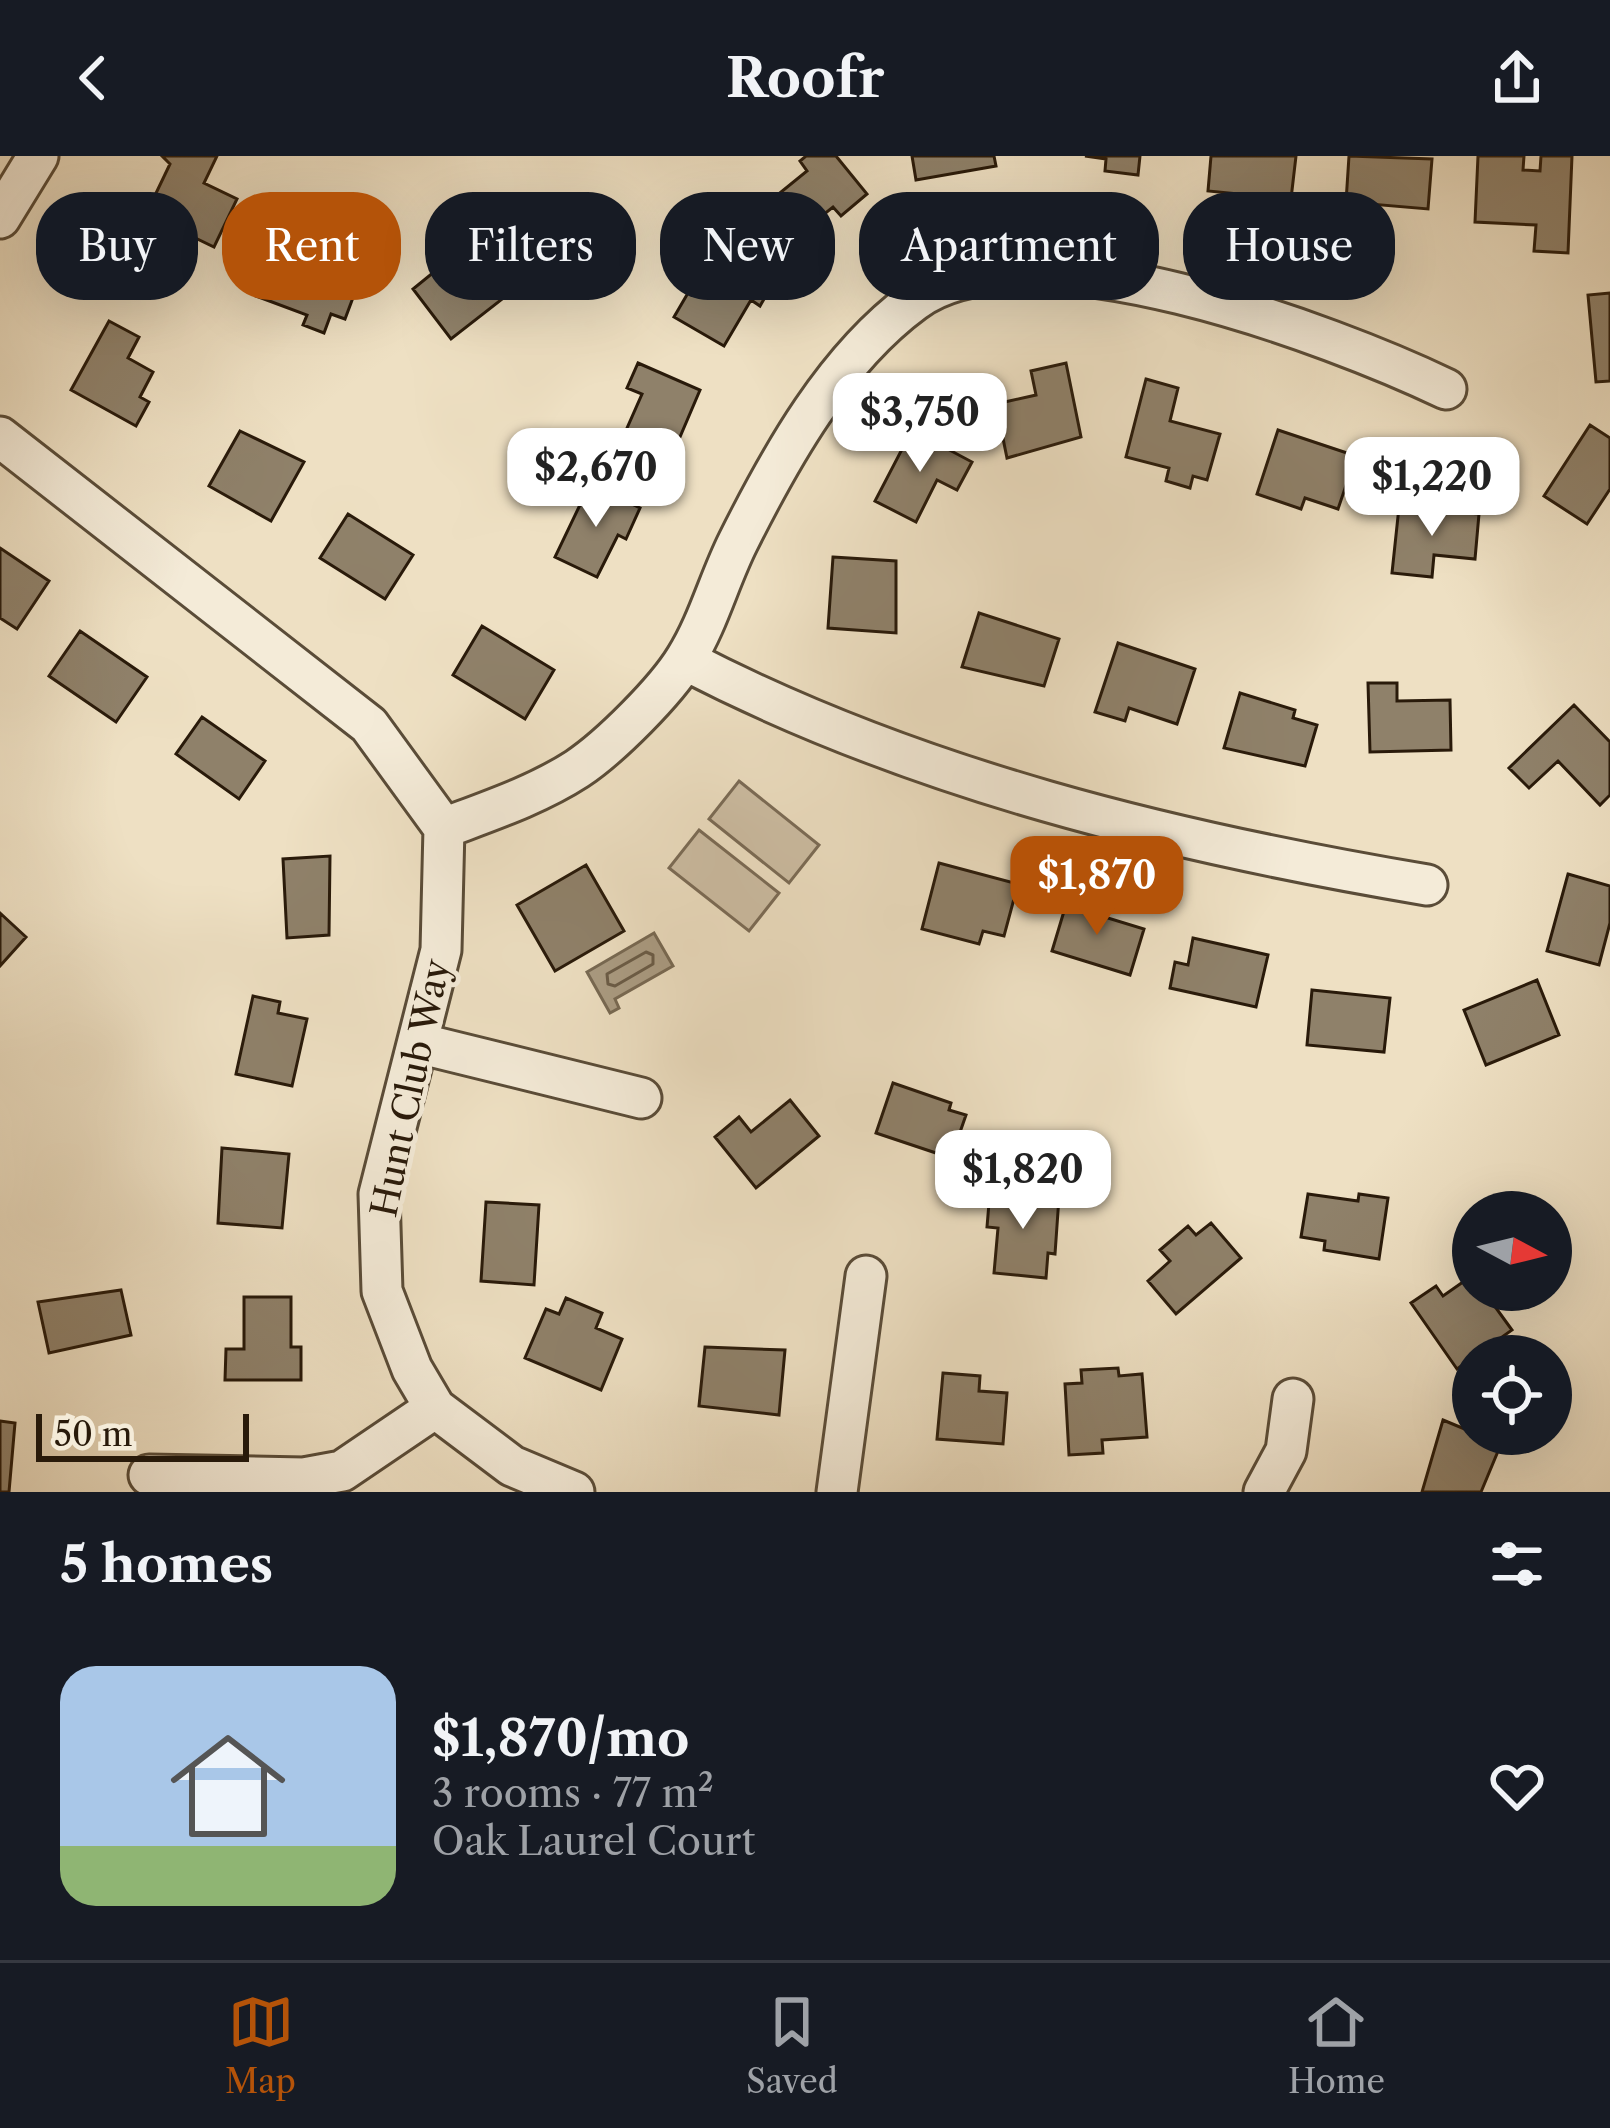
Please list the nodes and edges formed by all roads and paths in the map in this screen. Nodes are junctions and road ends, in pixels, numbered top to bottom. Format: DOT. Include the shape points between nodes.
graph roads {
  1 [pos="38,156"];
  2 [pos="0,218"];
  3 [pos="1446,389"];
  4 [pos="0,437"];
  5 [pos="685,660"];
  6 [pos="444,828"];
  7 [pos="1427,885"];
  8 [pos="418,1043"];
  9 [pos="641,1098"];
  10 [pos="866,1276"];
  11 [pos="1293,1399"];
  12 [pos="435,1408"];
  13 [pos="149,1475"];
  14 [pos="574,1492"];
  15 [pos="837,1492"];
  16 [pos="1264,1492"];
  1 -- 2 [label="street"];
  3 -- 5 [label="street" via="1354,349 1100,276 1026,272 967,280 917,298 857,352 739,541"];
  4 -- 6 [label="street" via="369,725"];
  5 -- 6 [label="street" via="579,768"];
  5 -- 7 [label="street" via="842,735 1132,828"];
  6 -- 8 [label="street, Hunt Club Way" via="441,950"];
  8 -- 9 [label="street"];
  8 -- 12 [label="street, Hunt Club Way" via="379,1194 378,1252 393,1327"];
  10 -- 15 [label="street"];
  11 -- 16 [label="street" via="1286,1451"];
  12 -- 13 [label="street" via="341,1471 304,1478"];
  12 -- 14 [label="street, Hunt Club Way" via="512,1466"];
}
